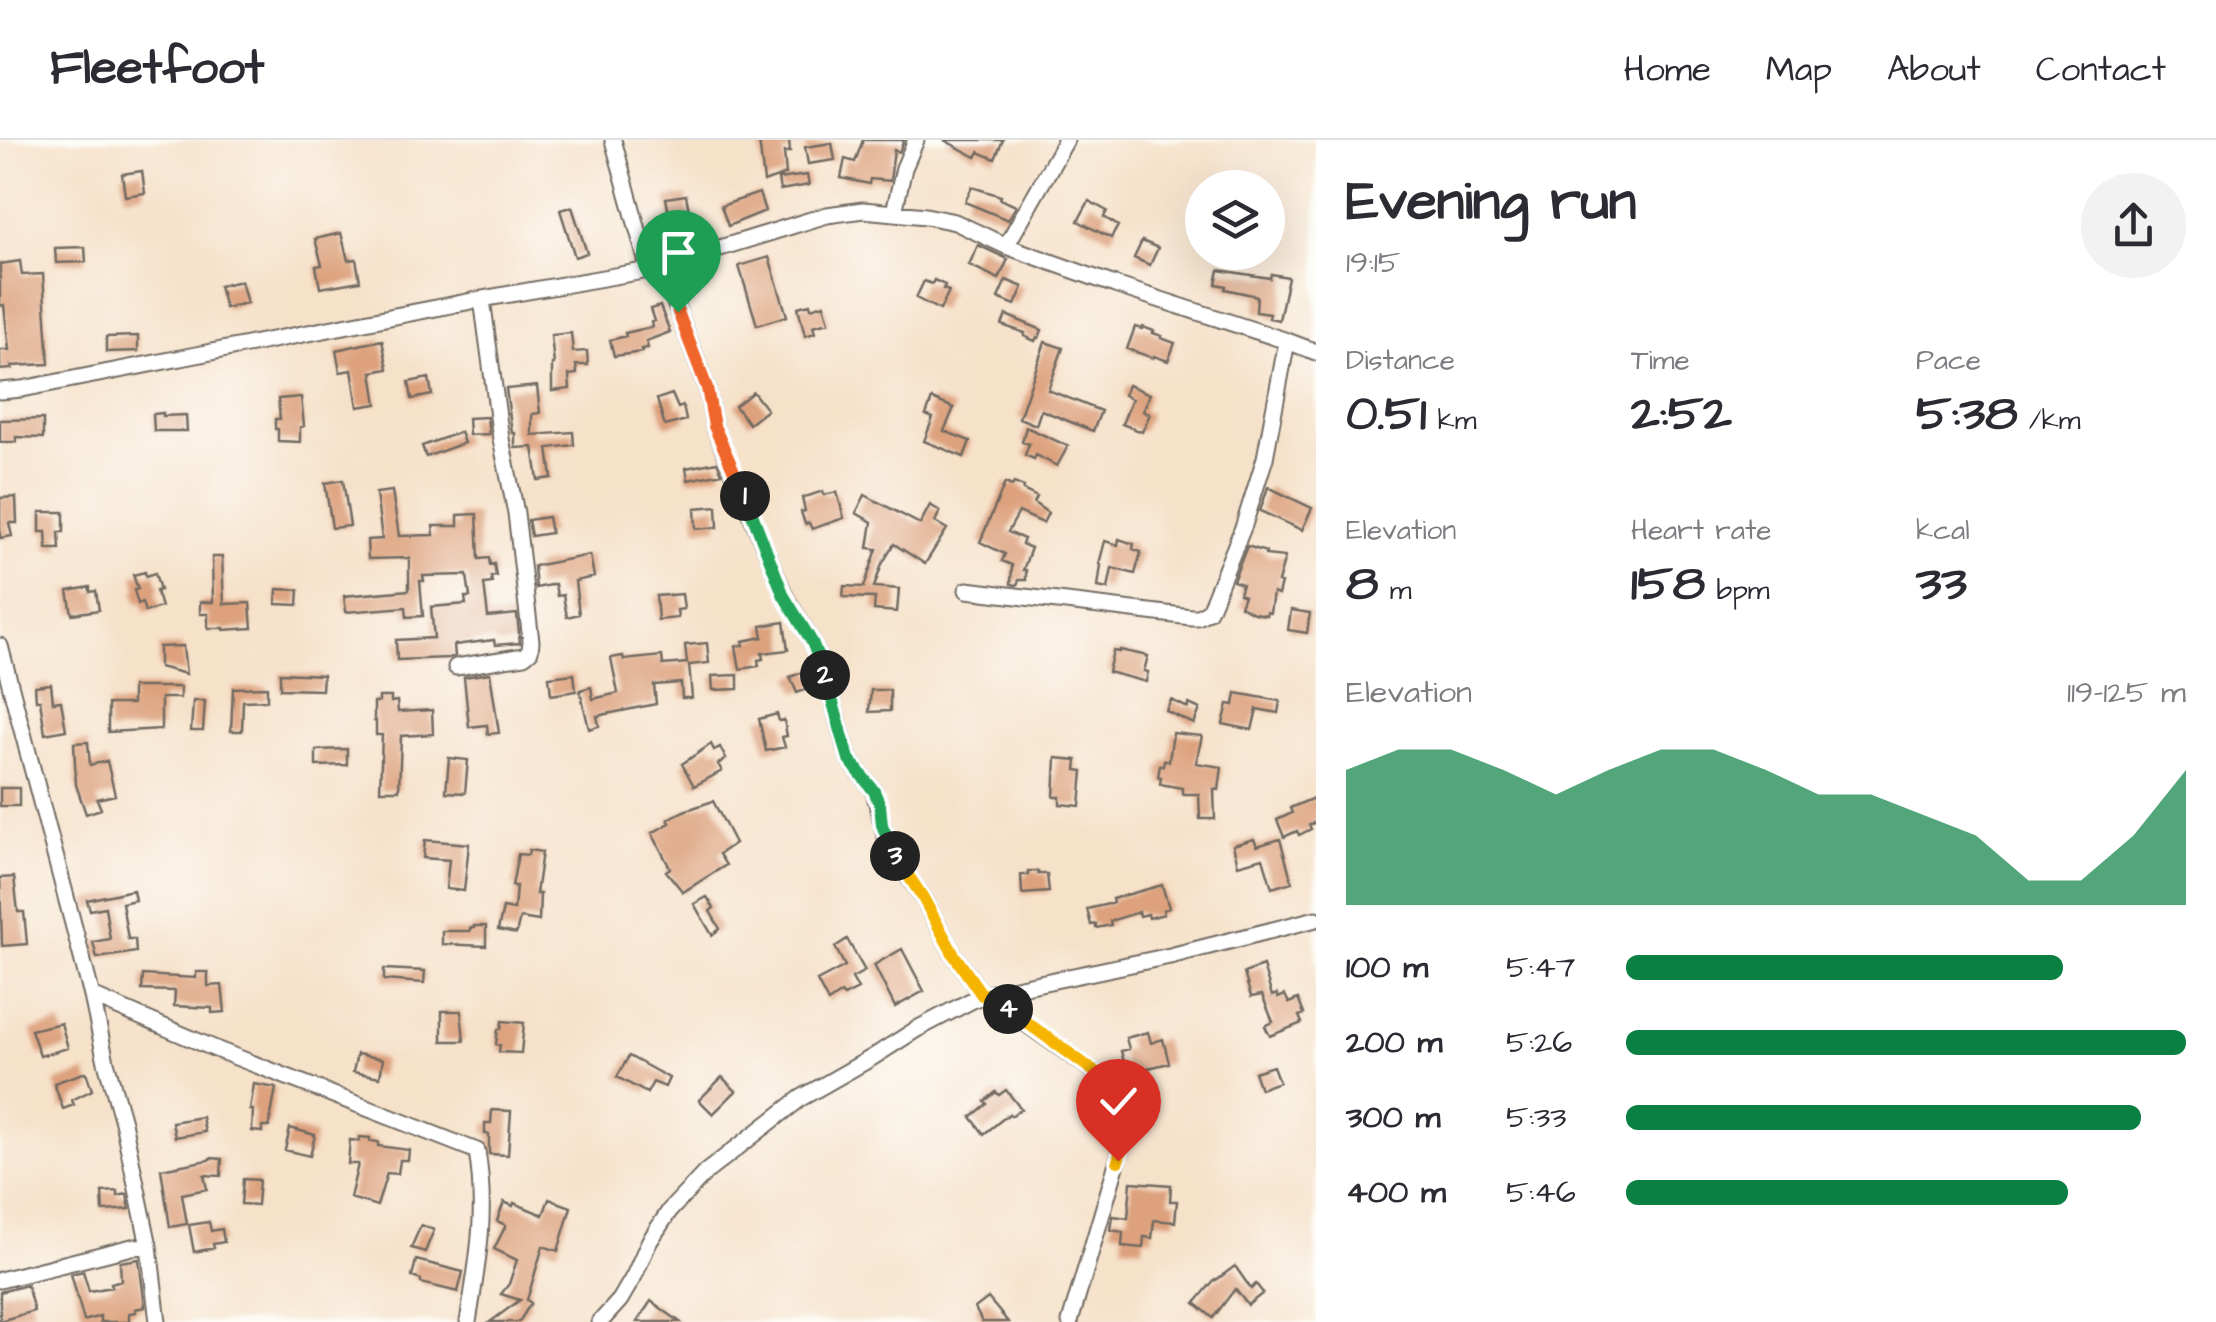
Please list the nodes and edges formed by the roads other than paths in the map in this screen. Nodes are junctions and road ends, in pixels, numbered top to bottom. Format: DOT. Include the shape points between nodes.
graph roads {
  1 [pos="613,140"];
  2 [pos="916,140"];
  3 [pos="1066,140"];
  4 [pos="894,212"];
  5 [pos="1006,246"];
  6 [pos="656,268"];
  7 [pos="482,299"];
  8 [pos="1288,340"];
  9 [pos="1316,352"];
  10 [pos="0,391"];
  11 [pos="966,590"];
  12 [pos="0,646"];
  13 [pos="456,667"];
  14 [pos="1316,919"];
  15 [pos="986,994"];
  16 [pos="92,996"];
  17 [pos="149,1246"];
  18 [pos="0,1280"];
  19 [pos="158,1322"];
  20 [pos="468,1322"];
  21 [pos="600,1322"];
  22 [pos="1070,1322"];
  1 -- 6 [label="street"];
  2 -- 4 [label="street"];
  3 -- 5 [label="street"];
  4 -- 5 [label="street" via="955,222"];
  4 -- 6 [label="street" via="827,215"];
  5 -- 8 [label="street"];
  6 -- 7 [label="street"];
  6 -- 15 [label="street" via="784,596 825,675 849,759 874,791 900,865"];
  7 -- 10 [label="street"];
  7 -- 13 [label="street" via="532,641 524,656"];
  8 -- 9 [label="street"];
  8 -- 11 [label="street" via="1265,458 1204,615"];
  12 -- 16 [label="street"];
  14 -- 15 [label="street"];
  15 -- 21 [label="street" via="801,1098 706,1172 670,1210 620,1300"];
  15 -- 22 [label="street" via="1105,1079 1127,1103 1127,1129"];
  16 -- 17 [label="street"];
  16 -- 20 [label="street" via="477,1150 483,1214"];
  17 -- 18 [label="street"];
  17 -- 19 [label="street"];
}
